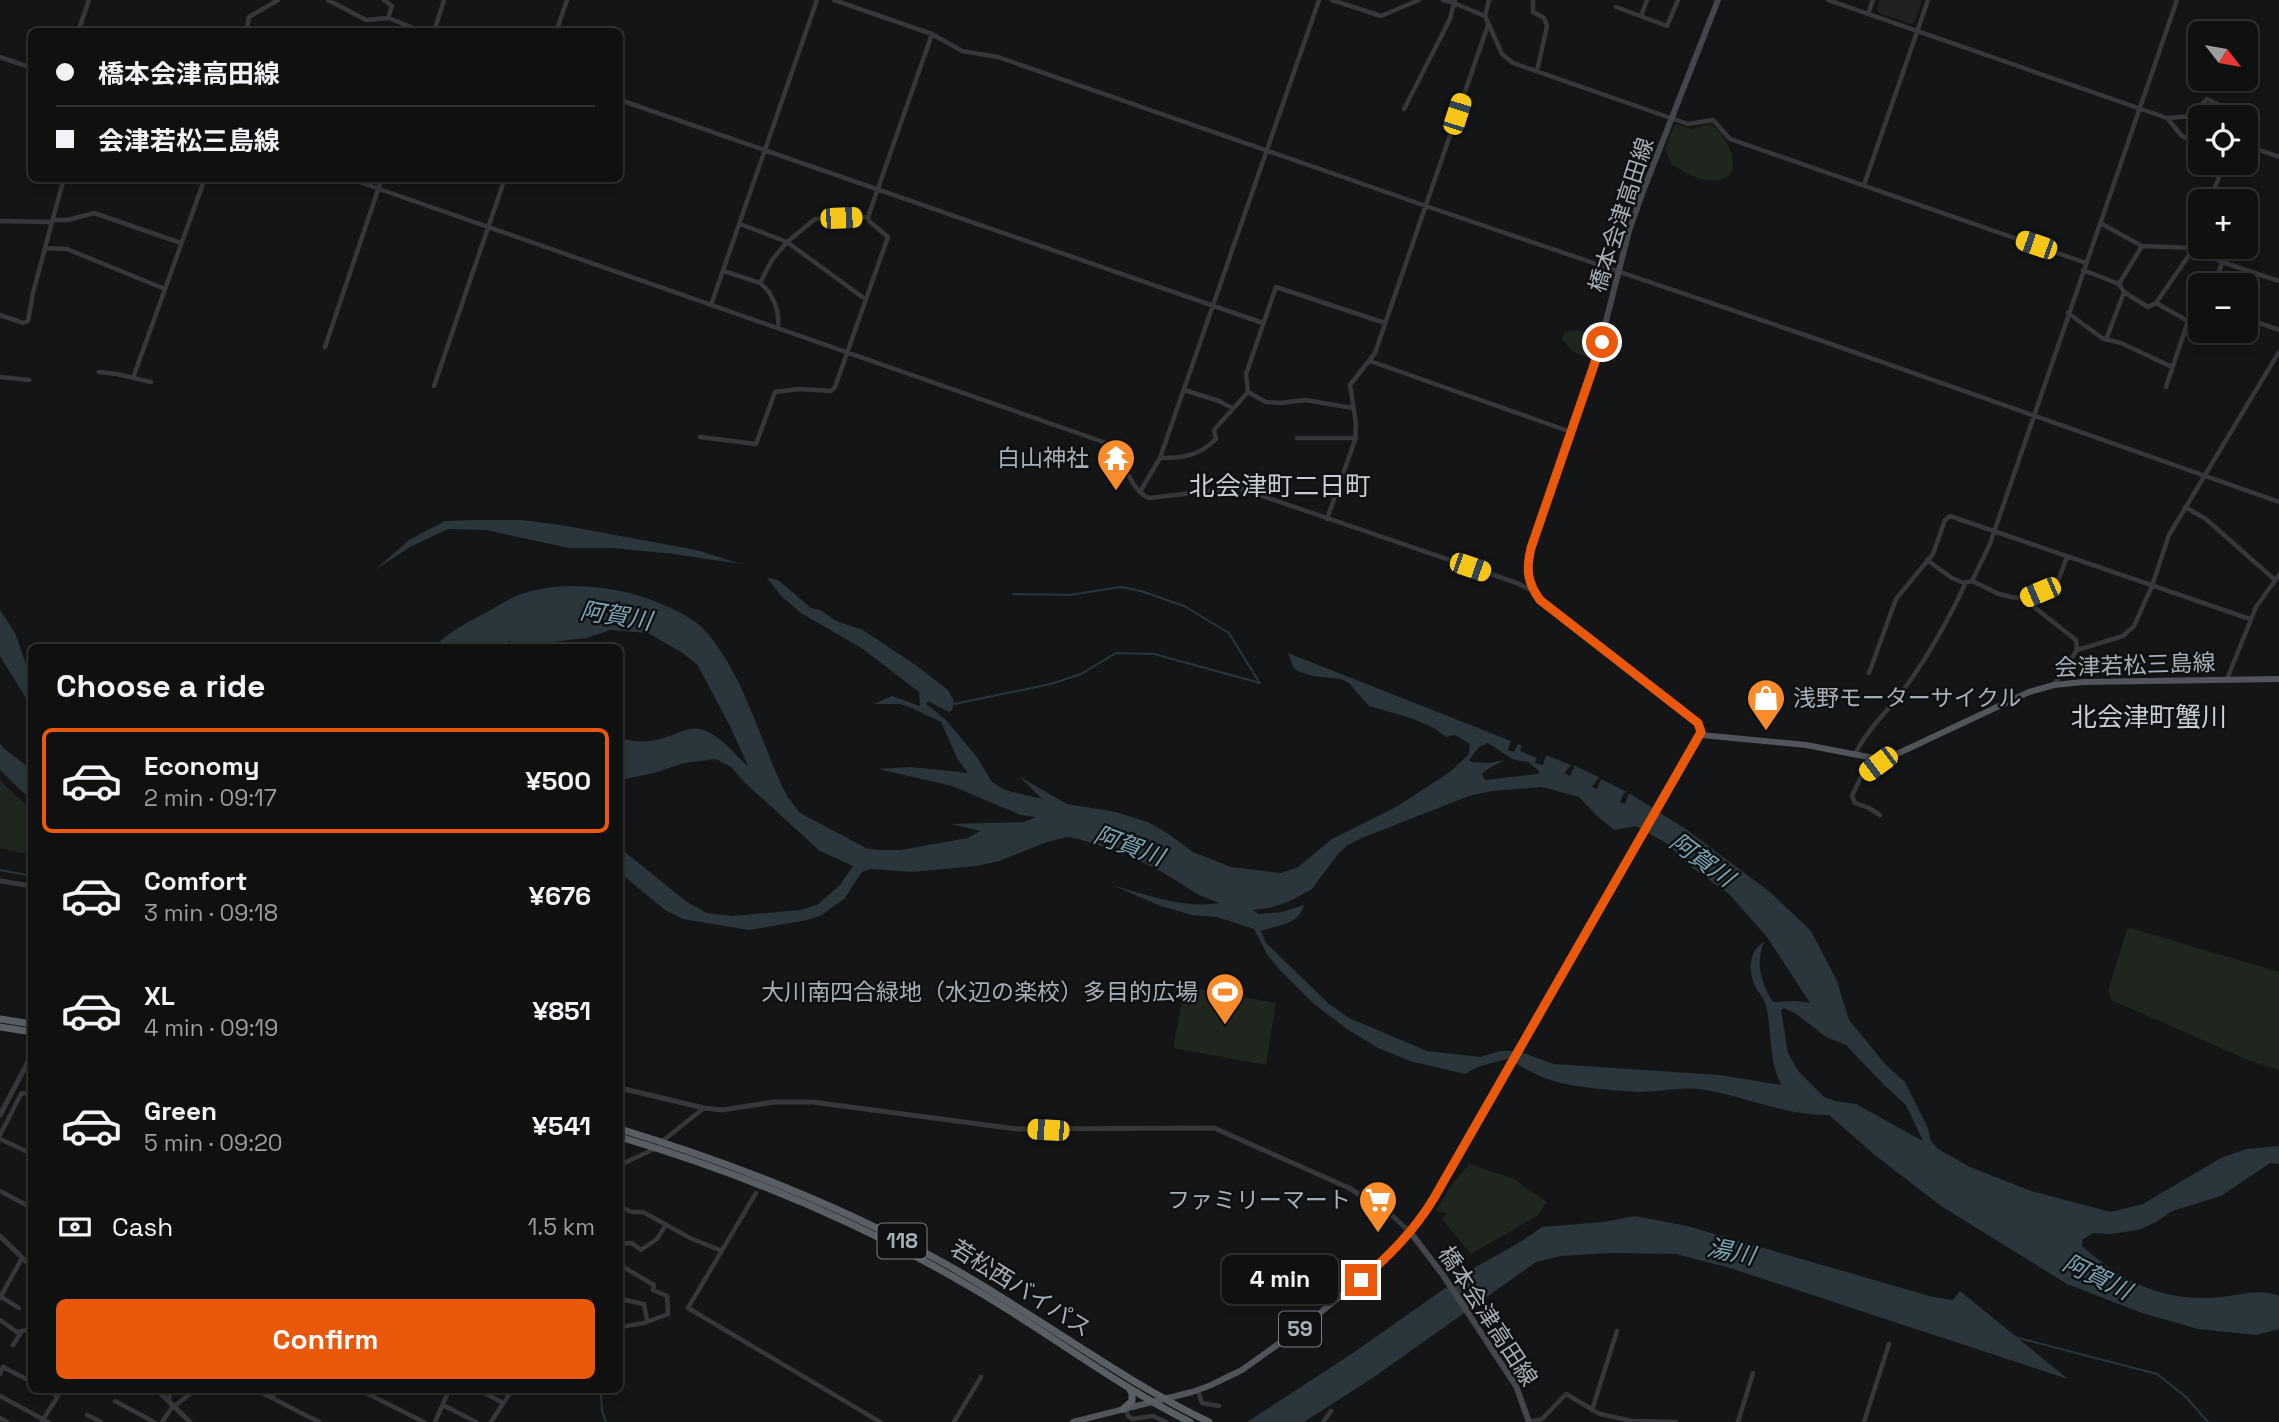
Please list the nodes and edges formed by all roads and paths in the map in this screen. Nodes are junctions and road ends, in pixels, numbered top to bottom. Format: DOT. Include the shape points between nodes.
graph roads {
  1 [pos="89,0"];
  2 [pos="278,0"];
  3 [pos="328,0"];
  4 [pos="384,0"];
  5 [pos="444,0"];
  6 [pos="567,0"];
  7 [pos="817,0"];
  8 [pos="834,0"];
  9 [pos="1319,0"];
  10 [pos="1332,0"];
  11 [pos="1419,0"];
  12 [pos="1443,0"];
  13 [pos="1489,0"];
  14 [pos="1533,0"];
  15 [pos="1647,0"];
  16 [pos="1678,0"];
  17 [pos="1718,0"];
  18 [pos="1828,0"];
  19 [pos="1873,0"];
  20 [pos="1928,0"];
  21 [pos="2177,0"];
  22 [pos="1455,2"];
  23 [pos="1616,8"];
  24 [pos="1868,14"];
  25 [pos="1485,16"];
  26 [pos="1641,16"];
  27 [pos="387,18"];
  28 [pos="1488,24"];
  29 [pos="79,28"];
  30 [pos="247,28"];
  31 [pos="413,28"];
  32 [pos="435,28"];
  33 [pos="557,28"];
  34 [pos="1917,31"];
  35 [pos="932,34"];
  36 [pos="0,57"];
  37 [pos="28,67"];
  38 [pos="1536,71"];
  39 [pos="623,101"];
  40 [pos="2201,105"];
  41 [pos="2218,105"];
  42 [pos="2139,108"];
  43 [pos="1404,109"];
  44 [pos="2188,116"];
  45 [pos="1672,118"];
  46 [pos="2167,118"];
  47 [pos="2188,139"];
  48 [pos="765,150"];
  49 [pos="1266,150"];
  50 [pos="2258,150"];
  51 [pos="2279,157"];
  52 [pos="63,182"];
  53 [pos="204,182"];
  54 [pos="359,182"];
  55 [pos="381,182"];
  56 [pos="504,182"];
  57 [pos="1864,185"];
  58 [pos="378,189"];
  59 [pos="878,190"];
  60 [pos="1426,206"];
  61 [pos="868,217"];
  62 [pos="0,221"];
  63 [pos="52,221"];
  64 [pos="2099,223"];
  65 [pos="740,224"];
  66 [pos="488,227"];
  67 [pos="787,242"];
  68 [pos="181,243"];
  69 [pos="2142,246"];
  70 [pos="45,247"];
  71 [pos="2188,248"];
  72 [pos="2188,257"];
  73 [pos="2218,259"];
  74 [pos="2222,261"];
  75 [pos="2086,263"];
  76 [pos="2083,270"];
  77 [pos="724,271"];
  78 [pos="1619,273"];
  79 [pos="2218,273"];
  80 [pos="2279,281"];
  81 [pos="760,282"];
  82 [pos="2119,284"];
  83 [pos="165,289"];
  84 [pos="2124,292"];
  85 [pos="865,299"];
  86 [pos="2156,303"];
  87 [pos="711,305"];
  88 [pos="1213,306"];
  89 [pos="2068,313"];
  90 [pos="0,315"];
  91 [pos="2188,321"];
  92 [pos="1263,323"];
  93 [pos="1385,323"];
  94 [pos="2258,323"];
  95 [pos="778,328"];
  96 [pos="2279,330"];
  97 [pos="2106,340"];
  98 [pos="325,346"];
  99 [pos="848,352"];
  100 [pos="2279,352"];
  101 [pos="1370,361"];
  102 [pos="2172,367"];
  103 [pos="99,372"];
  104 [pos="0,377"];
  105 [pos="134,377"];
  106 [pos="29,380"];
  107 [pos="150,382"];
  108 [pos="434,386"];
  109 [pos="2166,387"];
  110 [pos="1184,390"];
  111 [pos="1248,392"];
  112 [pos="1232,408"];
  113 [pos="1353,408"];
  114 [pos="2032,417"];
  115 [pos="1571,432"];
  116 [pos="700,436"];
  117 [pos="1356,438"];
  118 [pos="1297,439"];
  119 [pos="1160,458"];
  120 [pos="2204,477"];
  121 [pos="1139,492"];
  122 [pos="2279,502"];
  123 [pos="2185,507"];
  124 [pos="1327,519"];
  125 [pos="1993,531"];
  126 [pos="2067,556"];
  127 [pos="1927,560"];
  128 [pos="2279,575"];
  129 [pos="2274,580"];
  130 [pos="1972,581"];
  131 [pos="1966,582"];
  132 [pos="2152,586"];
  133 [pos="1534,592"];
  134 [pos="2024,599"];
  135 [pos="2250,619"];
  136 [pos="2077,650"];
  137 [pos="1869,673"];
  138 [pos="2227,679"];
  139 [pos="2279,679"];
  140 [pos="2054,685"];
  141 [pos="1701,735"];
  142 [pos="1855,755"];
  143 [pos="1884,760"];
  144 [pos="1880,815"];
  145 [pos="0,880"];
  146 [pos="28,885"];
  147 [pos="0,1019"];
  148 [pos="28,1023"];
  149 [pos="0,1027"];
  150 [pos="28,1031"];
  151 [pos="28,1062"];
  152 [pos="623,1089"];
  153 [pos="28,1094"];
  154 [pos="704,1108"];
  155 [pos="0,1115"];
  156 [pos="623,1130"];
  157 [pos="0,1137"];
  158 [pos="623,1138"];
  159 [pos="659,1145"];
  160 [pos="28,1152"];
  161 [pos="623,1163"];
  162 [pos="0,1191"];
  163 [pos="756,1193"];
  164 [pos="28,1206"];
  165 [pos="623,1209"];
  166 [pos="666,1225"];
  167 [pos="1411,1233"];
  168 [pos="0,1236"];
  169 [pos="623,1244"];
  170 [pos="722,1251"];
  171 [pos="22,1258"];
  172 [pos="28,1263"];
  173 [pos="623,1267"];
  174 [pos="0,1274"];
  175 [pos="8,1279"];
  176 [pos="1,1297"];
  177 [pos="623,1299"];
  178 [pos="19,1308"];
  179 [pos="0,1320"];
  180 [pos="647,1320"];
  181 [pos="623,1326"];
  182 [pos="22,1331"];
  183 [pos="1617,1331"];
  184 [pos="28,1332"];
  185 [pos="1889,1344"];
  186 [pos="13,1345"];
  187 [pos="1753,1373"];
  188 [pos="0,1374"];
  189 [pos="981,1377"];
  190 [pos="28,1380"];
  191 [pos="1129,1388"];
  192 [pos="1195,1391"];
  193 [pos="52,1393"];
  194 [pos="60,1393"];
  195 [pos="160,1393"];
  196 [pos="170,1393"];
  197 [pos="191,1393"];
  198 [pos="262,1393"];
  199 [pos="274,1393"];
  200 [pos="366,1393"];
  201 [pos="448,1393"];
  202 [pos="485,1393"];
  203 [pos="510,1393"];
  204 [pos="0,1396"];
  205 [pos="58,1396"];
  206 [pos="272,1398"];
  207 [pos="1163,1399"];
  208 [pos="115,1401"];
  209 [pos="169,1401"];
  210 [pos="1152,1402"];
  211 [pos="503,1403"];
  212 [pos="443,1405"];
  213 [pos="1219,1406"];
  214 [pos="174,1407"];
  215 [pos="1124,1409"];
  216 [pos="1592,1410"];
  217 [pos="1187,1411"];
  218 [pos="1331,1411"];
  219 [pos="87,1415"];
  220 [pos="0,1418"];
  221 [pos="44,1421"];
  222 [pos="1543,1421"];
  223 [pos="7,1422"];
  224 [pos="101,1422"];
  225 [pos="154,1422"];
  226 [pos="162,1422"];
  227 [pos="190,1422"];
  228 [pos="319,1422"];
  229 [pos="424,1422"];
  230 [pos="435,1422"];
  231 [pos="476,1422"];
  232 [pos="491,1422"];
  233 [pos="880,1422"];
  234 [pos="954,1422"];
  235 [pos="1076,1422"];
  236 [pos="1166,1422"];
  237 [pos="1190,1422"];
  238 [pos="1209,1422"];
  239 [pos="1323,1422"];
  240 [pos="1529,1422"];
  241 [pos="1676,1422"];
  242 [pos="1738,1422"];
  243 [pos="1864,1422"];
  1 -- 29 [label="street"];
  2 -- 30 [label="street" via="249,17"];
  3 -- 27 [label="street" via="366,20"];
  4 -- 27 [label="street" via="392,6"];
  5 -- 32 [label="street"];
  6 -- 33 [label="street"];
  7 -- 48 [label="street"];
  8 -- 35 [label="street"];
  9 -- 49 [label="street"];
  10 -- 11 [label="street" via="1381,16"];
  12 -- 22 [label="street"];
  13 -- 25 [label="street"];
  14 -- 38 [label="street" via="1533,12 1544,18 1547,26"];
  15 -- 26 [label="street"];
  16 -- 26 [label="street" via="1667,26"];
  17 -- 45 [label="main road, 橋本会津高田線"];
  18 -- 24 [label="street"];
  19 -- 24 [label="street"];
  20 -- 34 [label="street"];
  21 -- 42 [label="street"];
  22 -- 25 [label="street"];
  22 -- 43 [label="street"];
  23 -- 26 [label="street"];
  24 -- 34 [label="street"];
  25 -- 28 [label="street"];
  27 -- 31 [label="street"];
  28 -- 38 [label="street" via="1506,59"];
  28 -- 60 [label="street"];
  34 -- 42 [label="street"];
  34 -- 57 [label="street"];
  35 -- 49 [label="street" via="962,51 998,57"];
  35 -- 59 [label="street"];
  36 -- 37 [label="street"];
  38 -- 45 [label="street"];
  39 -- 48 [label="street"];
  40 -- 41 [label="street" via="2207,99"];
  42 -- 46 [label="street"];
  42 -- 64 [label="street"];
  44 -- 46 [label="street"];
  45 -- 57 [label="street" via="1688,124 1713,120 1730,139"];
  45 -- 78 [label="main road, 橋本会津高田線" via="1642,194"];
  46 -- 47 [label="street"];
  48 -- 59 [label="street"];
  48 -- 65 [label="street"];
  49 -- 60 [label="street"];
  49 -- 88 [label="street"];
  50 -- 51 [label="street"];
  52 -- 63 [label="street"];
  53 -- 68 [label="street"];
  54 -- 58 [label="street"];
  55 -- 58 [label="street"];
  56 -- 66 [label="street"];
  57 -- 75 [label="street"];
  58 -- 66 [label="street"];
  58 -- 98 [label="street"];
  59 -- 61 [label="street"];
  59 -- 88 [label="street"];
  60 -- 78 [label="street"];
  60 -- 93 [label="street"];
  61 -- 67 [label="street" via="815,219"];
  61 -- 85 [label="street" via="888,237"];
  62 -- 63 [label="street"];
  63 -- 68 [label="street" via="94,213"];
  63 -- 70 [label="street"];
  64 -- 69 [label="street"];
  64 -- 75 [label="street"];
  65 -- 67 [label="street"];
  65 -- 77 [label="street"];
  66 -- 87 [label="street"];
  66 -- 108 [label="street"];
  67 -- 81 [label="street"];
  67 -- 85 [label="street"];
  68 -- 83 [label="street"];
  69 -- 71 [label="street"];
  69 -- 82 [label="street"];
  70 -- 83 [label="street" via="67,249"];
  70 -- 90 [label="street" via="28,321"];
  72 -- 86 [label="street"];
  73 -- 74 [label="street"];
  74 -- 79 [label="street"];
  74 -- 80 [label="street"];
  75 -- 76 [label="street"];
  76 -- 82 [label="street"];
  76 -- 89 [label="street"];
  77 -- 81 [label="street"];
  77 -- 87 [label="street"];
  78 -- 114 [label="street"];
  78 -- 115 [label="main road, 橋本会津高田線"];
  81 -- 95 [label="street" via="777,308"];
  82 -- 84 [label="street"];
  83 -- 105 [label="street"];
  84 -- 86 [label="street" via="2148,307"];
  84 -- 97 [label="street"];
  85 -- 99 [label="street"];
  86 -- 91 [label="street"];
  87 -- 95 [label="street"];
  88 -- 92 [label="street"];
  88 -- 110 [label="street"];
  89 -- 97 [label="street"];
  89 -- 114 [label="street"];
  91 -- 102 [label="street"];
  92 -- 93 [label="street" via="1276,287"];
  92 -- 111 [label="street" via="1245,374"];
  93 -- 101 [label="street"];
  94 -- 96 [label="street"];
  95 -- 99 [label="street"];
  97 -- 102 [label="street"];
  99 -- 116 [label="street" via="832,391 799,389 773,394 756,444"];
  99 -- 121 [label="street" via="1109,444"];
  100 -- 120 [label="street"];
  101 -- 113 [label="street" via="1350,385"];
  101 -- 115 [label="street"];
  102 -- 109 [label="street"];
  103 -- 105 [label="street"];
  104 -- 106 [label="street"];
  105 -- 107 [label="street"];
  110 -- 112 [label="street"];
  110 -- 119 [label="street"];
  111 -- 112 [label="street"];
  111 -- 113 [label="street" via="1266,402 1305,400"];
  112 -- 119 [label="street" via="1214,430 1216,439 1201,453"];
  113 -- 117 [label="street"];
  114 -- 120 [label="street"];
  114 -- 125 [label="street"];
  115 -- 133 [label="main road, 橋本会津高田線" via="1531,548 1527,570"];
  117 -- 118 [label="street"];
  117 -- 124 [label="street"];
  119 -- 121 [label="street"];
  120 -- 122 [label="street"];
  120 -- 123 [label="street"];
  121 -- 124 [label="street" via="1153,498 1236,488"];
  123 -- 129 [label="street" via="2215,527"];
  123 -- 132 [label="street" via="2169,535"];
  124 -- 133 [label="street"];
  125 -- 126 [label="street"];
  125 -- 127 [label="street" via="1950,516"];
  125 -- 130 [label="street"];
  126 -- 132 [label="street"];
  126 -- 134 [label="street" via="2056,586"];
  127 -- 131 [label="street"];
  127 -- 137 [label="street" via="1896,599"];
  128 -- 129 [label="street"];
  129 -- 135 [label="street"];
  130 -- 131 [label="street"];
  130 -- 134 [label="street" via="1998,594"];
  131 -- 142 [label="street" via="1935,643"];
  132 -- 135 [label="street"];
  132 -- 136 [label="street" via="2130,631"];
  133 -- 141 [label="main road" via="1698,723"];
  134 -- 136 [label="street" via="2076,640"];
  135 -- 138 [label="street"];
  136 -- 140 [label="street"];
  138 -- 139 [label="main road, 会津若松三島線"];
  138 -- 140 [label="main road, 会津若松三島線"];
  140 -- 143 [label="main road, 会津若松三島線" via="2029,692"];
  141 -- 142 [label="main road" via="1807,745"];
  141 -- 167 [label="main road, 59"];
  142 -- 143 [label="main road"];
  143 -- 144 [label="street" via="1861,777 1852,796 1855,803"];
  145 -- 146 [label="street"];
  147 -- 148 [label="highway"];
  149 -- 150 [label="highway"];
  151 -- 155 [label="street"];
  152 -- 154 [label="street"];
  153 -- 157 [label="street" via="21,1094"];
  154 -- 159 [label="street"];
  154 -- 167 [label="street" via="812,1102 1017,1129 1214,1128 1349,1188"];
  156 -- 159 [label="highway, 若松西バイパス / 118"];
  157 -- 160 [label="street"];
  158 -- 159 [label="highway, 若松西バイパス / 118"];
  159 -- 161 [label="street"];
  159 -- 191 [label="highway, 若松西バイパス / 118" via="870,1233 977,1290"];
  159 -- 207 [label="highway, 若松西バイパス / 118" via="788,1188 911,1245"];
  162 -- 164 [label="street"];
  163 -- 170 [label="street"];
  165 -- 166 [label="street" via="643,1212"];
  166 -- 169 [label="street" via="657,1239 641,1250 632,1243"];
  166 -- 170 [label="street"];
  167 -- 192 [label="main road, 59" via="1385,1260 1280,1345 1229,1377"];
  167 -- 240 [label="main road, 橋本会津高田線" via="1516,1386"];
  168 -- 171 [label="street"];
  170 -- 233 [label="street" via="688,1308"];
  171 -- 172 [label="street"];
  171 -- 175 [label="street"];
  173 -- 180 [label="street" via="667,1296 668,1314"];
  174 -- 175 [label="street"];
  175 -- 176 [label="street"];
  176 -- 178 [label="street"];
  177 -- 180 [label="street" via="645,1304"];
  179 -- 182 [label="street"];
  180 -- 181 [label="street"];
  182 -- 184 [label="street"];
  182 -- 186 [label="street"];
  183 -- 216 [label="street"];
  185 -- 243 [label="street"];
  187 -- 242 [label="street"];
  188 -- 190 [label="street" via="3,1367"];
  189 -- 234 [label="street"];
  191 -- 210 [label="highway, 若松西バイパス / 118"];
  191 -- 215 [label="highway" via="1132,1401"];
  192 -- 207 [label="main road, 59"];
  192 -- 213 [label="street" via="1205,1405"];
  192 -- 217 [label="main road" via="1185,1404"];
  193 -- 205 [label="street"];
  194 -- 205 [label="street"];
  195 -- 209 [label="street"];
  196 -- 209 [label="street"];
  197 -- 214 [label="street"];
  198 -- 206 [label="street"];
  199 -- 206 [label="street"];
  200 -- 229 [label="street"];
  201 -- 212 [label="street"];
  202 -- 211 [label="street"];
  203 -- 211 [label="street"];
  204 -- 221 [label="street"];
  205 -- 221 [label="street"];
  206 -- 228 [label="street"];
  207 -- 210 [label="main road, 59"];
  207 -- 217 [label="highway, 118"];
  208 -- 225 [label="street"];
  209 -- 214 [label="street"];
  210 -- 215 [label="main road, 59"];
  210 -- 237 [label="highway, 118"];
  211 -- 232 [label="street"];
  212 -- 230 [label="street"];
  212 -- 231 [label="street"];
  214 -- 226 [label="street"];
  214 -- 227 [label="street"];
  215 -- 235 [label="main road, 59"];
  215 -- 236 [label="street" via="1132,1419 1153,1416"];
  216 -- 222 [label="street" via="1566,1394"];
  216 -- 241 [label="street" via="1632,1421"];
  217 -- 238 [label="highway, 118"];
  218 -- 239 [label="street"];
  219 -- 224 [label="street"];
  220 -- 223 [label="street"];
  222 -- 240 [label="street"];
}
